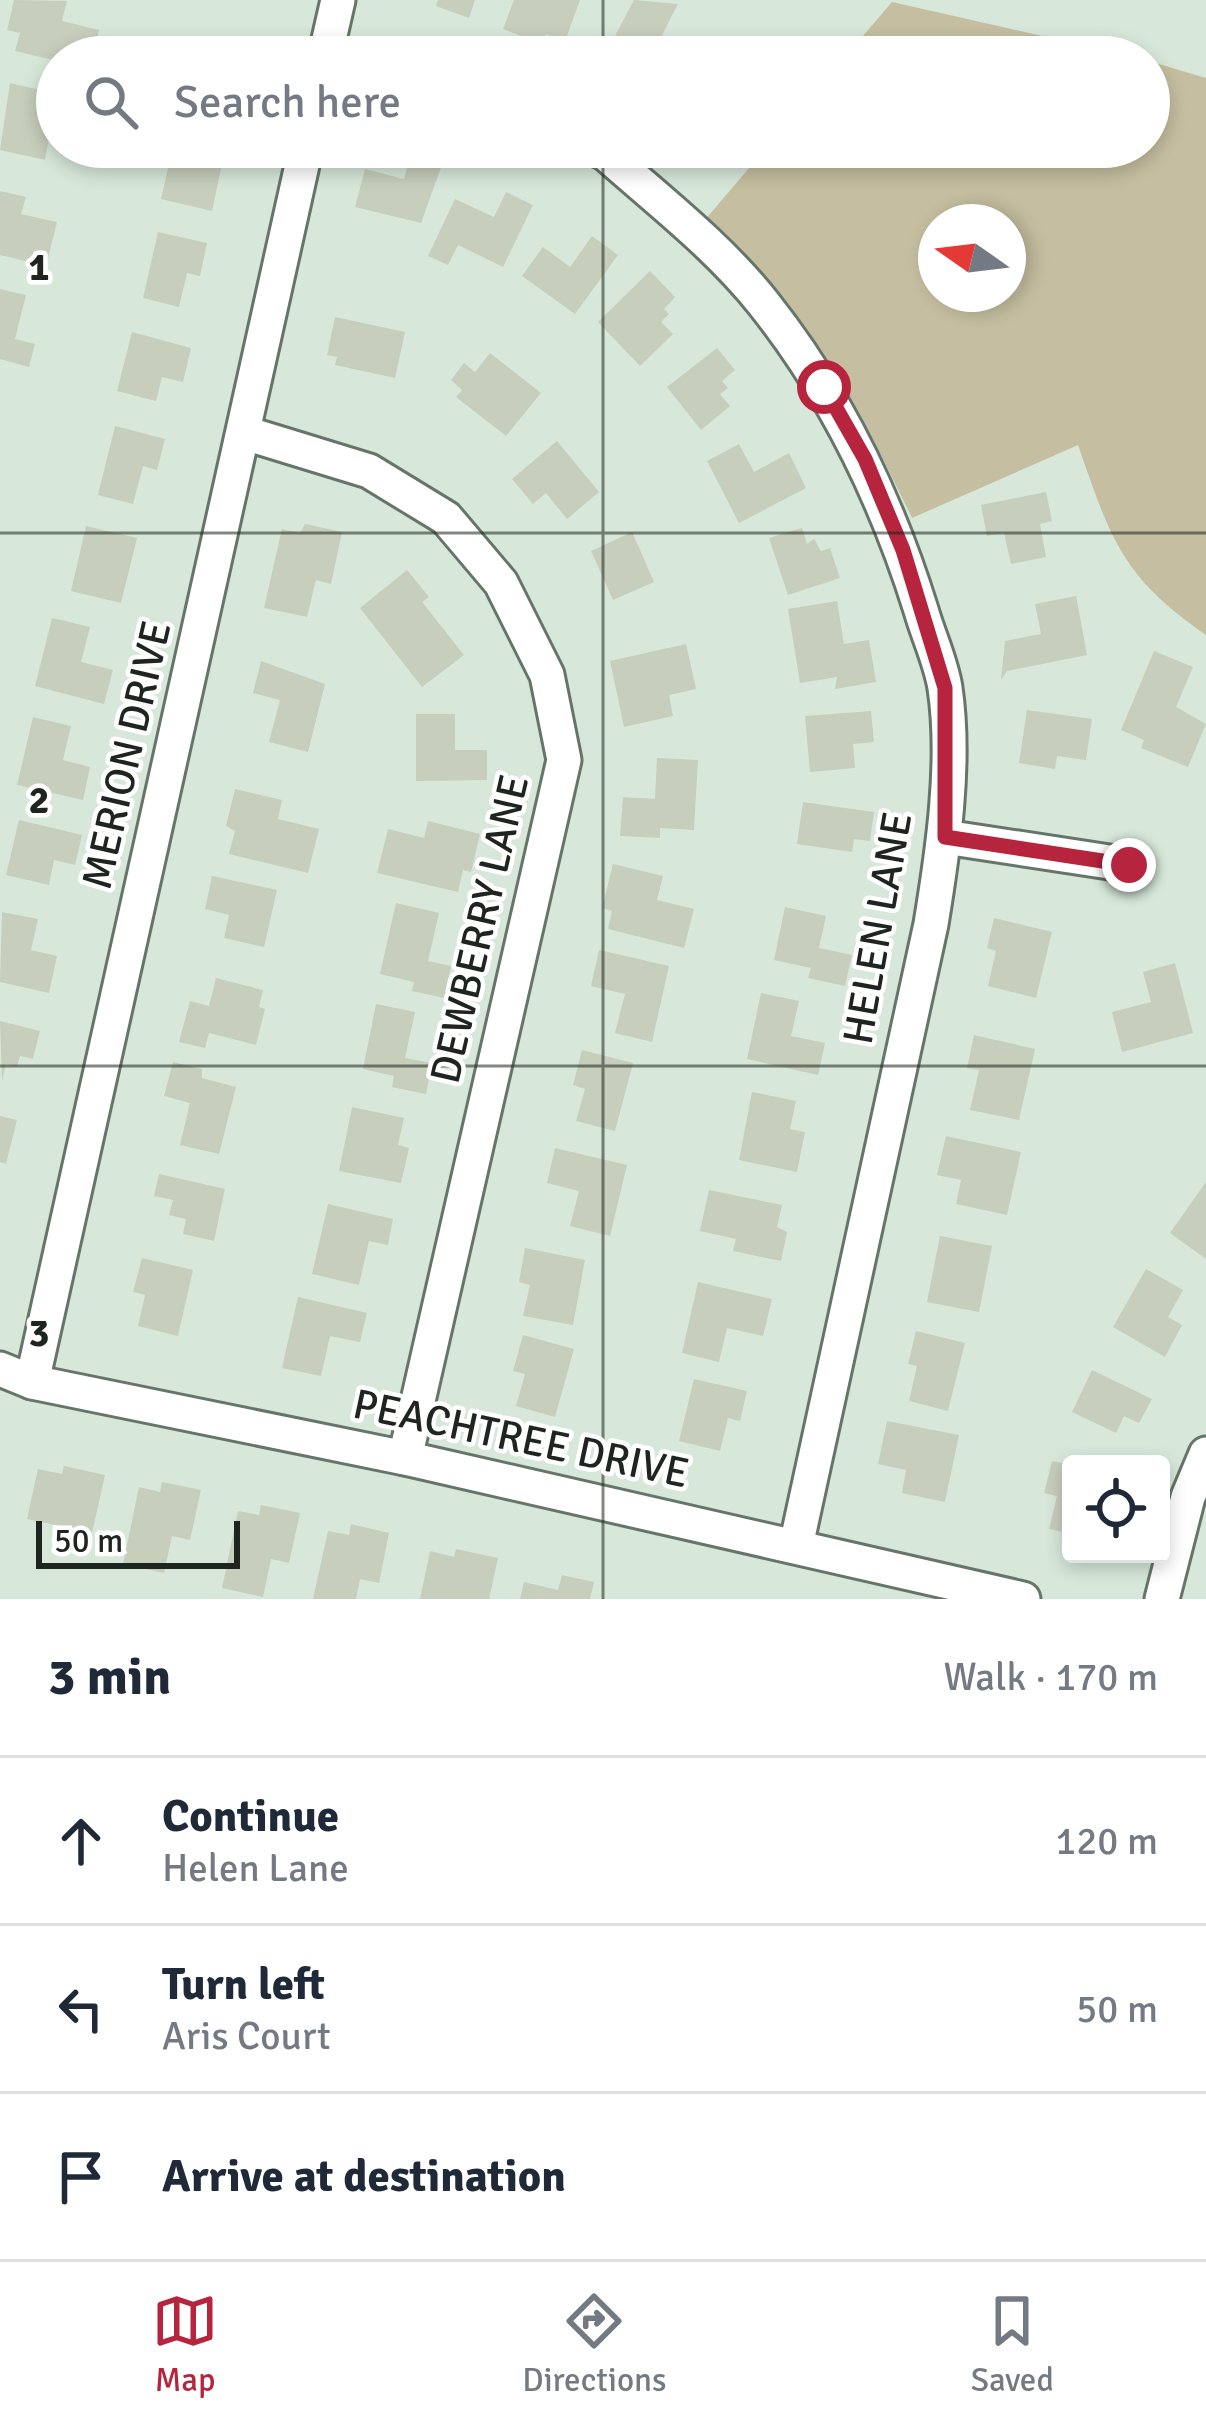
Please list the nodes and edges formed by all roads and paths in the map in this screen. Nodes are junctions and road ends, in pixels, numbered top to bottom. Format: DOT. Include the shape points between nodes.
graph roads {
  1 [pos="338,0"];
  2 [pos="330,36"];
  3 [pos="302,168"];
  4 [pos="619,168"];
  5 [pos="245,433"];
  6 [pos="945,837"];
  7 [pos="1129,865"];
  8 [pos="0,1369"];
  9 [pos="32,1382"];
  10 [pos="1206,1454"];
  11 [pos="405,1458"];
  12 [pos="796,1546"];
  13 [pos="1023,1599"];
  14 [pos="1162,1599"];
  1 -- 2 [label="street"];
  3 -- 5 [label="street, MERION DRIVE"];
  4 -- 6 [label="street, HELEN LANE" via="762,302 865,459 945,688"];
  5 -- 9 [label="street, MERION DRIVE"];
  5 -- 11 [label="street, DEWBERRY LANE" via="368,471 446,518 501,583 548,675 564,760"];
  6 -- 7 [label="street"];
  6 -- 12 [label="street, HELEN LANE"];
  8 -- 9 [label="street, PEACHTREE DRIVE"];
  9 -- 11 [label="street, PEACHTREE DRIVE"];
  10 -- 14 [label="street"];
  11 -- 12 [label="street, PEACHTREE DRIVE"];
  12 -- 13 [label="street, PEACHTREE DRIVE"];
}
